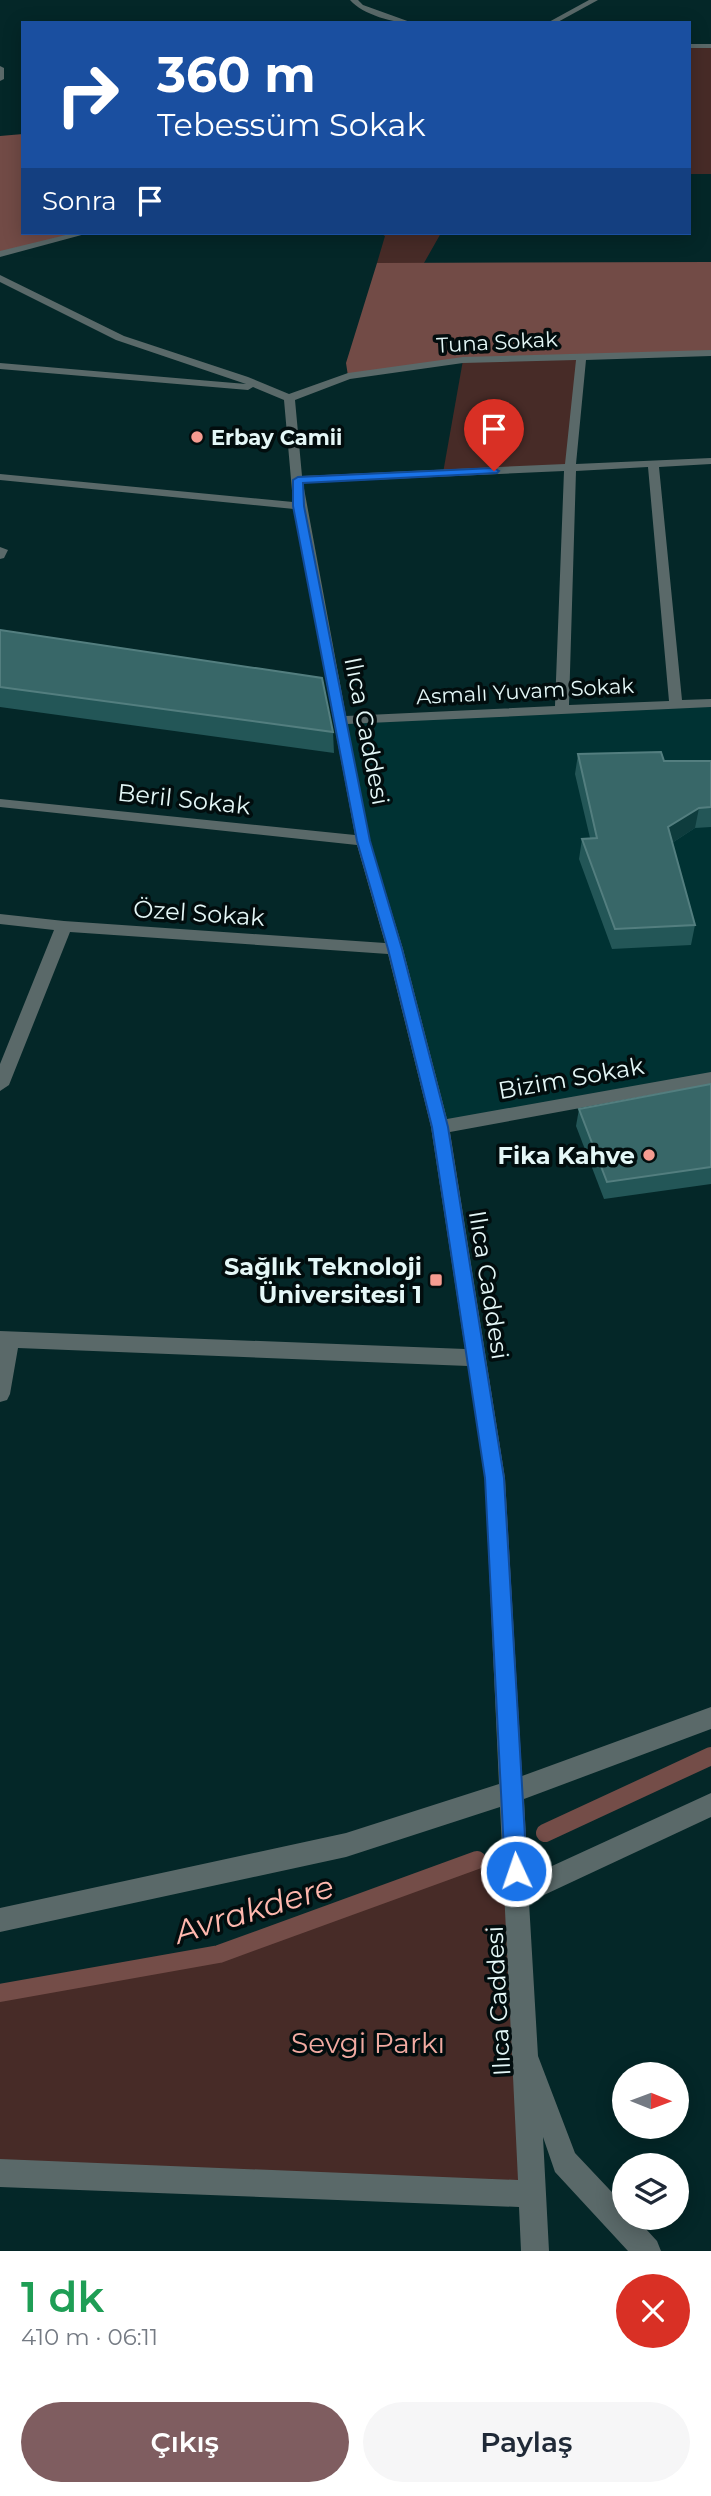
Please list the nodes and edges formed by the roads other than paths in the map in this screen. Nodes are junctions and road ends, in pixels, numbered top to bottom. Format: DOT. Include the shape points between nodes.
graph roads {
  1 [pos="354,0"];
  2 [pos="594,0"];
  3 [pos="404,21"];
  4 [pos="554,21"];
  5 [pos="691,46"];
  6 [pos="711,46"];
  7 [pos="0,68"];
  8 [pos="0,79"];
  9 [pos="76,235"];
  10 [pos="0,254"];
  11 [pos="0,278"];
  12 [pos="711,353"];
  13 [pos="581,357"];
  14 [pos="0,366"];
  15 [pos="281,394"];
  16 [pos="711,461"];
  17 [pos="653,464"];
  18 [pos="570,467"];
  19 [pos="0,477"];
  20 [pos="298,480"];
  21 [pos="299,506"];
  22 [pos="711,703"];
  23 [pos="676,705"];
  24 [pos="562,710"];
  25 [pos="341,720"];
  26 [pos="0,803"];
  27 [pos="363,841"];
  28 [pos="0,919"];
  29 [pos="64,926"];
  30 [pos="395,949"];
  31 [pos="711,1078"];
  32 [pos="0,1085"];
  33 [pos="440,1127"];
  34 [pos="5,1339"];
  35 [pos="476,1357"];
  36 [pos="0,1394"];
  37 [pos="711,1718"];
  38 [pos="511,1792"];
  39 [pos="711,1805"];
  40 [pos="517,1895"];
  41 [pos="0,1920"];
  42 [pos="526,2050"];
  43 [pos="0,2174"];
  44 [pos="532,2194"];
  45 [pos="535,2251"];
  46 [pos="647,2251"];
  1 -- 3 [label="street" via="360,7"];
  2 -- 4 [label="street"];
  5 -- 6 [label="street"];
  7 -- 8 [label="street"];
  9 -- 10 [label="street"];
  11 -- 15 [label="street" via="120,338"];
  12 -- 13 [label="street, Tuna Sokak"];
  13 -- 15 [label="street, Tuna Sokak" via="463,360 348,376"];
  13 -- 18 [label="street"];
  14 -- 15 [label="street"];
  15 -- 20 [label="street, Ilıca Caddesi"];
  16 -- 17 [label="street"];
  17 -- 18 [label="street"];
  17 -- 23 [label="street"];
  18 -- 20 [label="street"];
  18 -- 24 [label="street"];
  19 -- 21 [label="street"];
  20 -- 21 [label="street, Ilıca Caddesi"];
  21 -- 25 [label="street, Ilıca Caddesi" via="326,691"];
  22 -- 23 [label="street, Asmalı Yuvam Sokak"];
  23 -- 24 [label="street, Asmalı Yuvam Sokak"];
  24 -- 25 [label="street, Asmalı Yuvam Sokak"];
  25 -- 27 [label="street, Ilıca Caddesi"];
  26 -- 27 [label="street, Beril Sokak"];
  27 -- 30 [label="street, Ilıca Caddesi"];
  28 -- 29 [label="street, Özel Sokak"];
  29 -- 30 [label="street, Özel Sokak"];
  29 -- 32 [label="street"];
  30 -- 33 [label="street, Ilıca Caddesi"];
  31 -- 33 [label="street, Bizim Sokak"];
  33 -- 35 [label="street, Ilıca Caddesi"];
  34 -- 35 [label="street"];
  34 -- 36 [label="street"];
  35 -- 38 [label="street, Ilıca Caddesi" via="495,1478"];
  37 -- 38 [label="street"];
  38 -- 40 [label="street, Ilıca Caddesi"];
  38 -- 41 [label="street" via="346,1844"];
  39 -- 40 [label="street"];
  40 -- 42 [label="street, Ilıca Caddesi"];
  42 -- 44 [label="street, Ilıca Caddesi"];
  42 -- 46 [label="street" via="565,2162"];
  43 -- 44 [label="street"];
  44 -- 45 [label="street, Ilıca Caddesi"];
}
